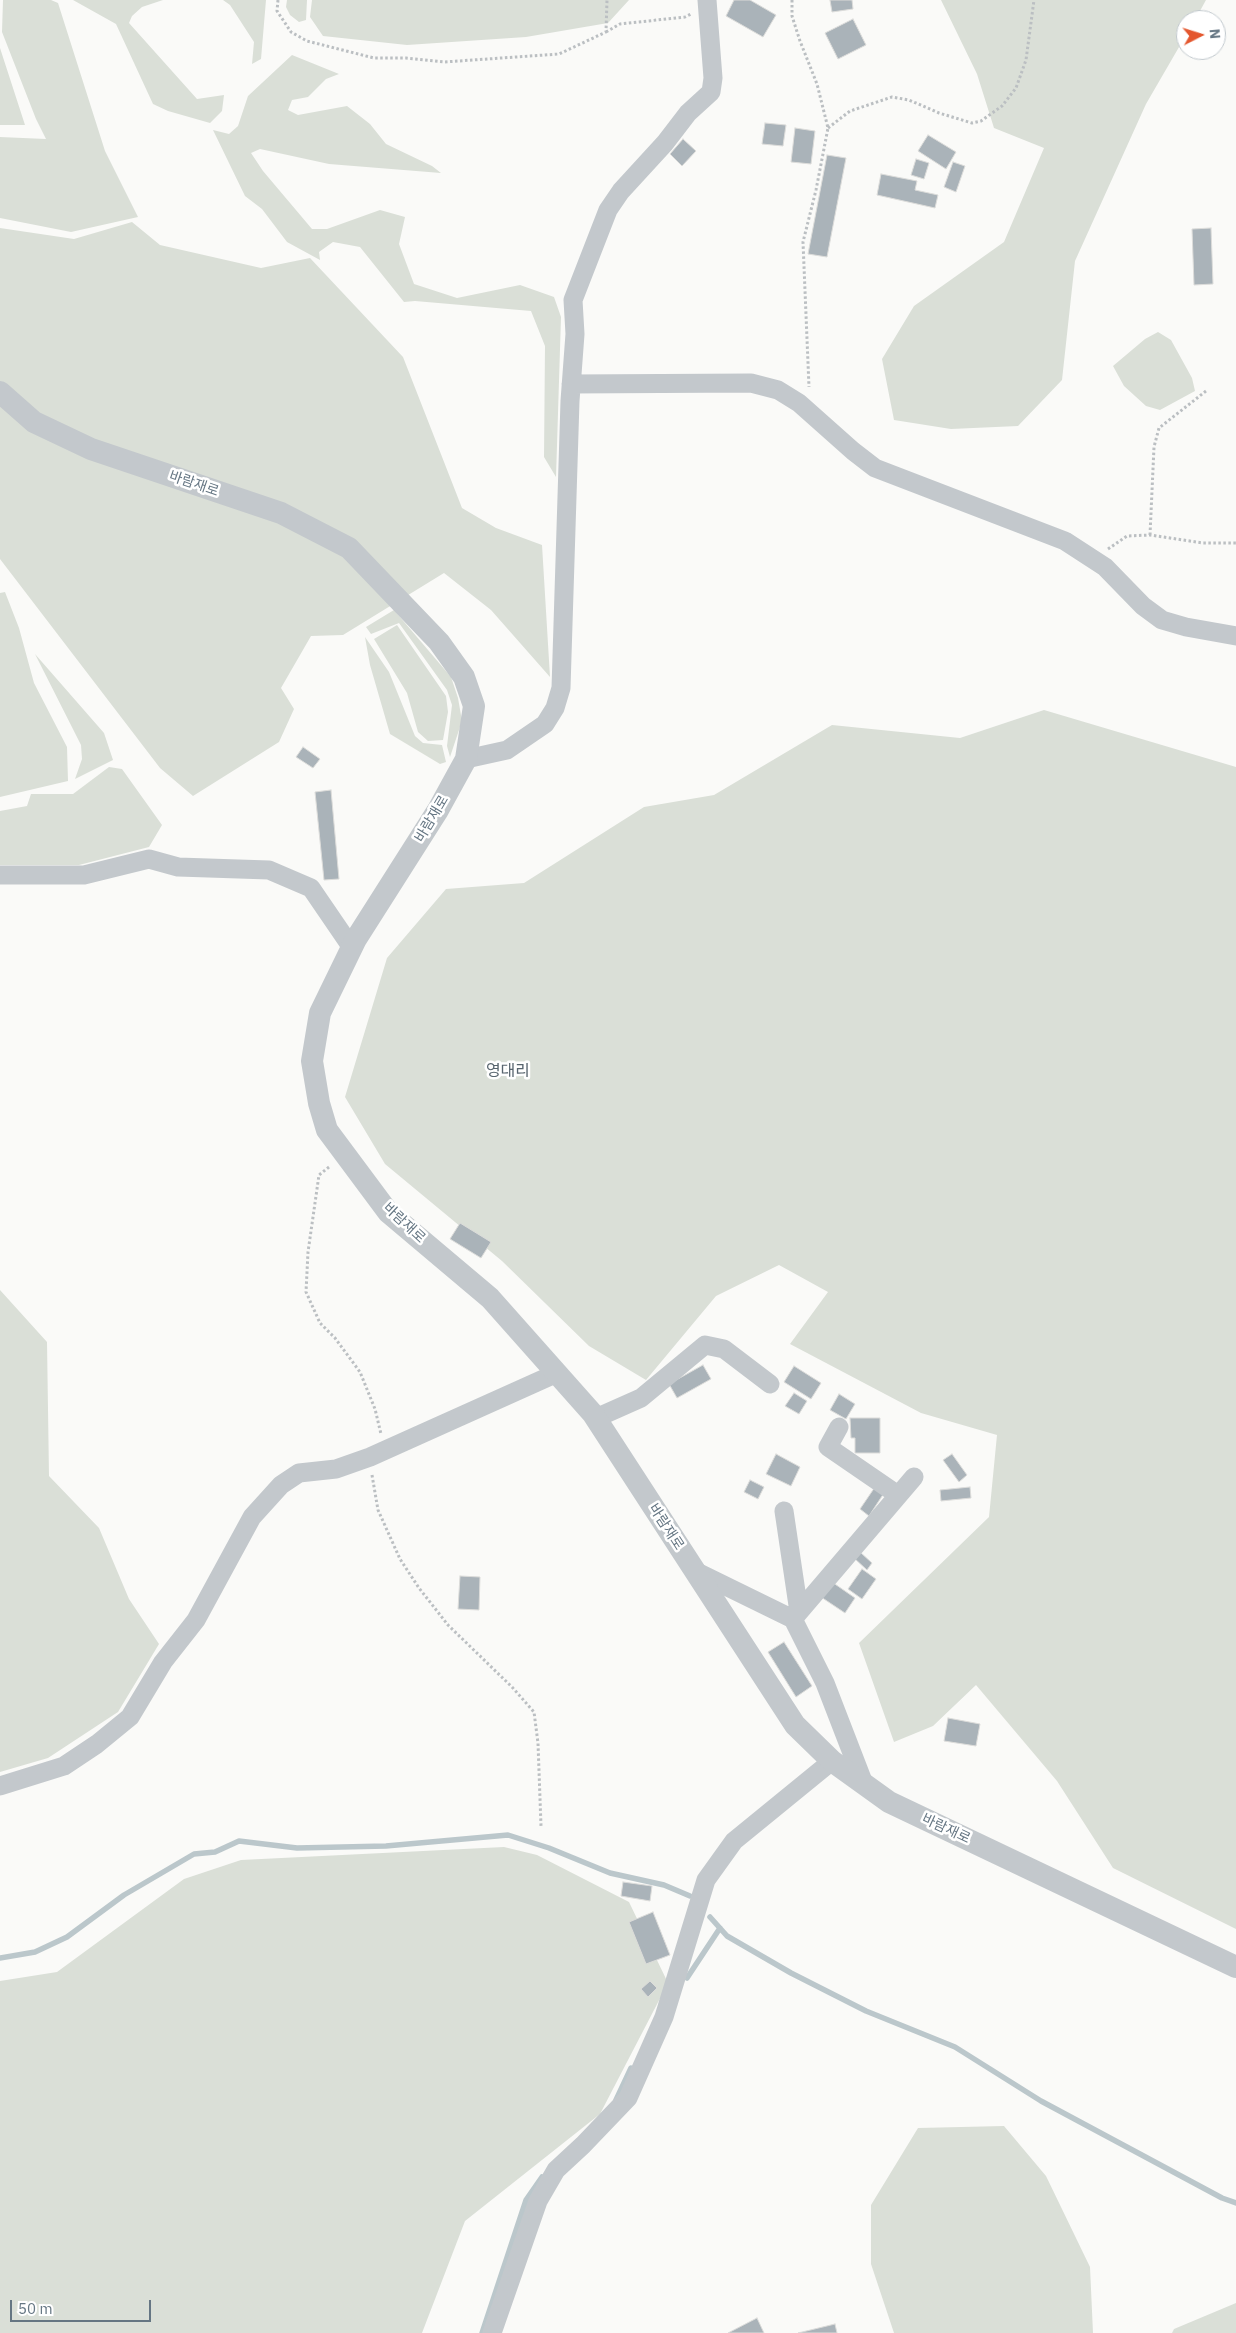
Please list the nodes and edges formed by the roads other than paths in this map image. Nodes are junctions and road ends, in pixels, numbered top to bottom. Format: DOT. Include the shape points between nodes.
graph roads {
  1 [pos="707,3"];
  2 [pos="571,384"];
  3 [pos="0,392"];
  4 [pos="1236,636"];
  5 [pos="466,759"];
  6 [pos="0,875"];
  7 [pos="352,948"];
  8 [pos="557,1373"];
  9 [pos="770,1384"];
  10 [pos="596,1418"];
  11 [pos="839,1427"];
  12 [pos="914,1477"];
  13 [pos="898,1496"];
  14 [pos="784,1511"];
  15 [pos="695,1571"];
  16 [pos="796,1615"];
  17 [pos="832,1761"];
  18 [pos="864,1784"];
  19 [pos="0,1786"];
  20 [pos="1236,1967"];
  21 [pos="492,2333"];
  1 -- 2 [label="street" via="714,78 711,92 688,113 608,210 573,300 575,334"];
  2 -- 4 [label="street" via="750,383 778,390 799,403 876,468 1065,541 1105,566 1143,606 1162,620"];
  2 -- 5 [label="street" via="561,688 555,708 545,724 507,750"];
  3 -- 5 [label="street, 바람재로" via="34,422 91,449 281,513 349,548 439,642 464,677 474,706"];
  5 -- 7 [label="street, 바람재로"];
  6 -- 7 [label="street" via="84,874 149,859 178,867 269,870 311,888"];
  7 -- 8 [label="street, 바람재로" via="320,1013 312,1061 327,1130 388,1212 490,1298"];
  8 -- 10 [label="street, 바람재로"];
  8 -- 19 [label="street" via="377,1454 336,1469 299,1473 281,1485 252,1517 196,1620 163,1662 130,1717 64,1766"];
  9 -- 10 [label="street" via="724,1350 705,1345 641,1398"];
  10 -- 15 [label="street, 바람재로"];
  11 -- 13 [label="street" via="828,1447"];
  12 -- 13 [label="street"];
  13 -- 16 [label="street"];
  14 -- 16 [label="street"];
  15 -- 16 [label="street"];
  15 -- 17 [label="street, 바람재로" via="795,1725"];
  16 -- 18 [label="street"];
  17 -- 18 [label="street, 바람재로"];
  17 -- 21 [label="street" via="734,1840 706,1880 664,2017 628,2098 556,2170 538,2201"];
  18 -- 20 [label="street, 바람재로" via="889,1802"];
}
